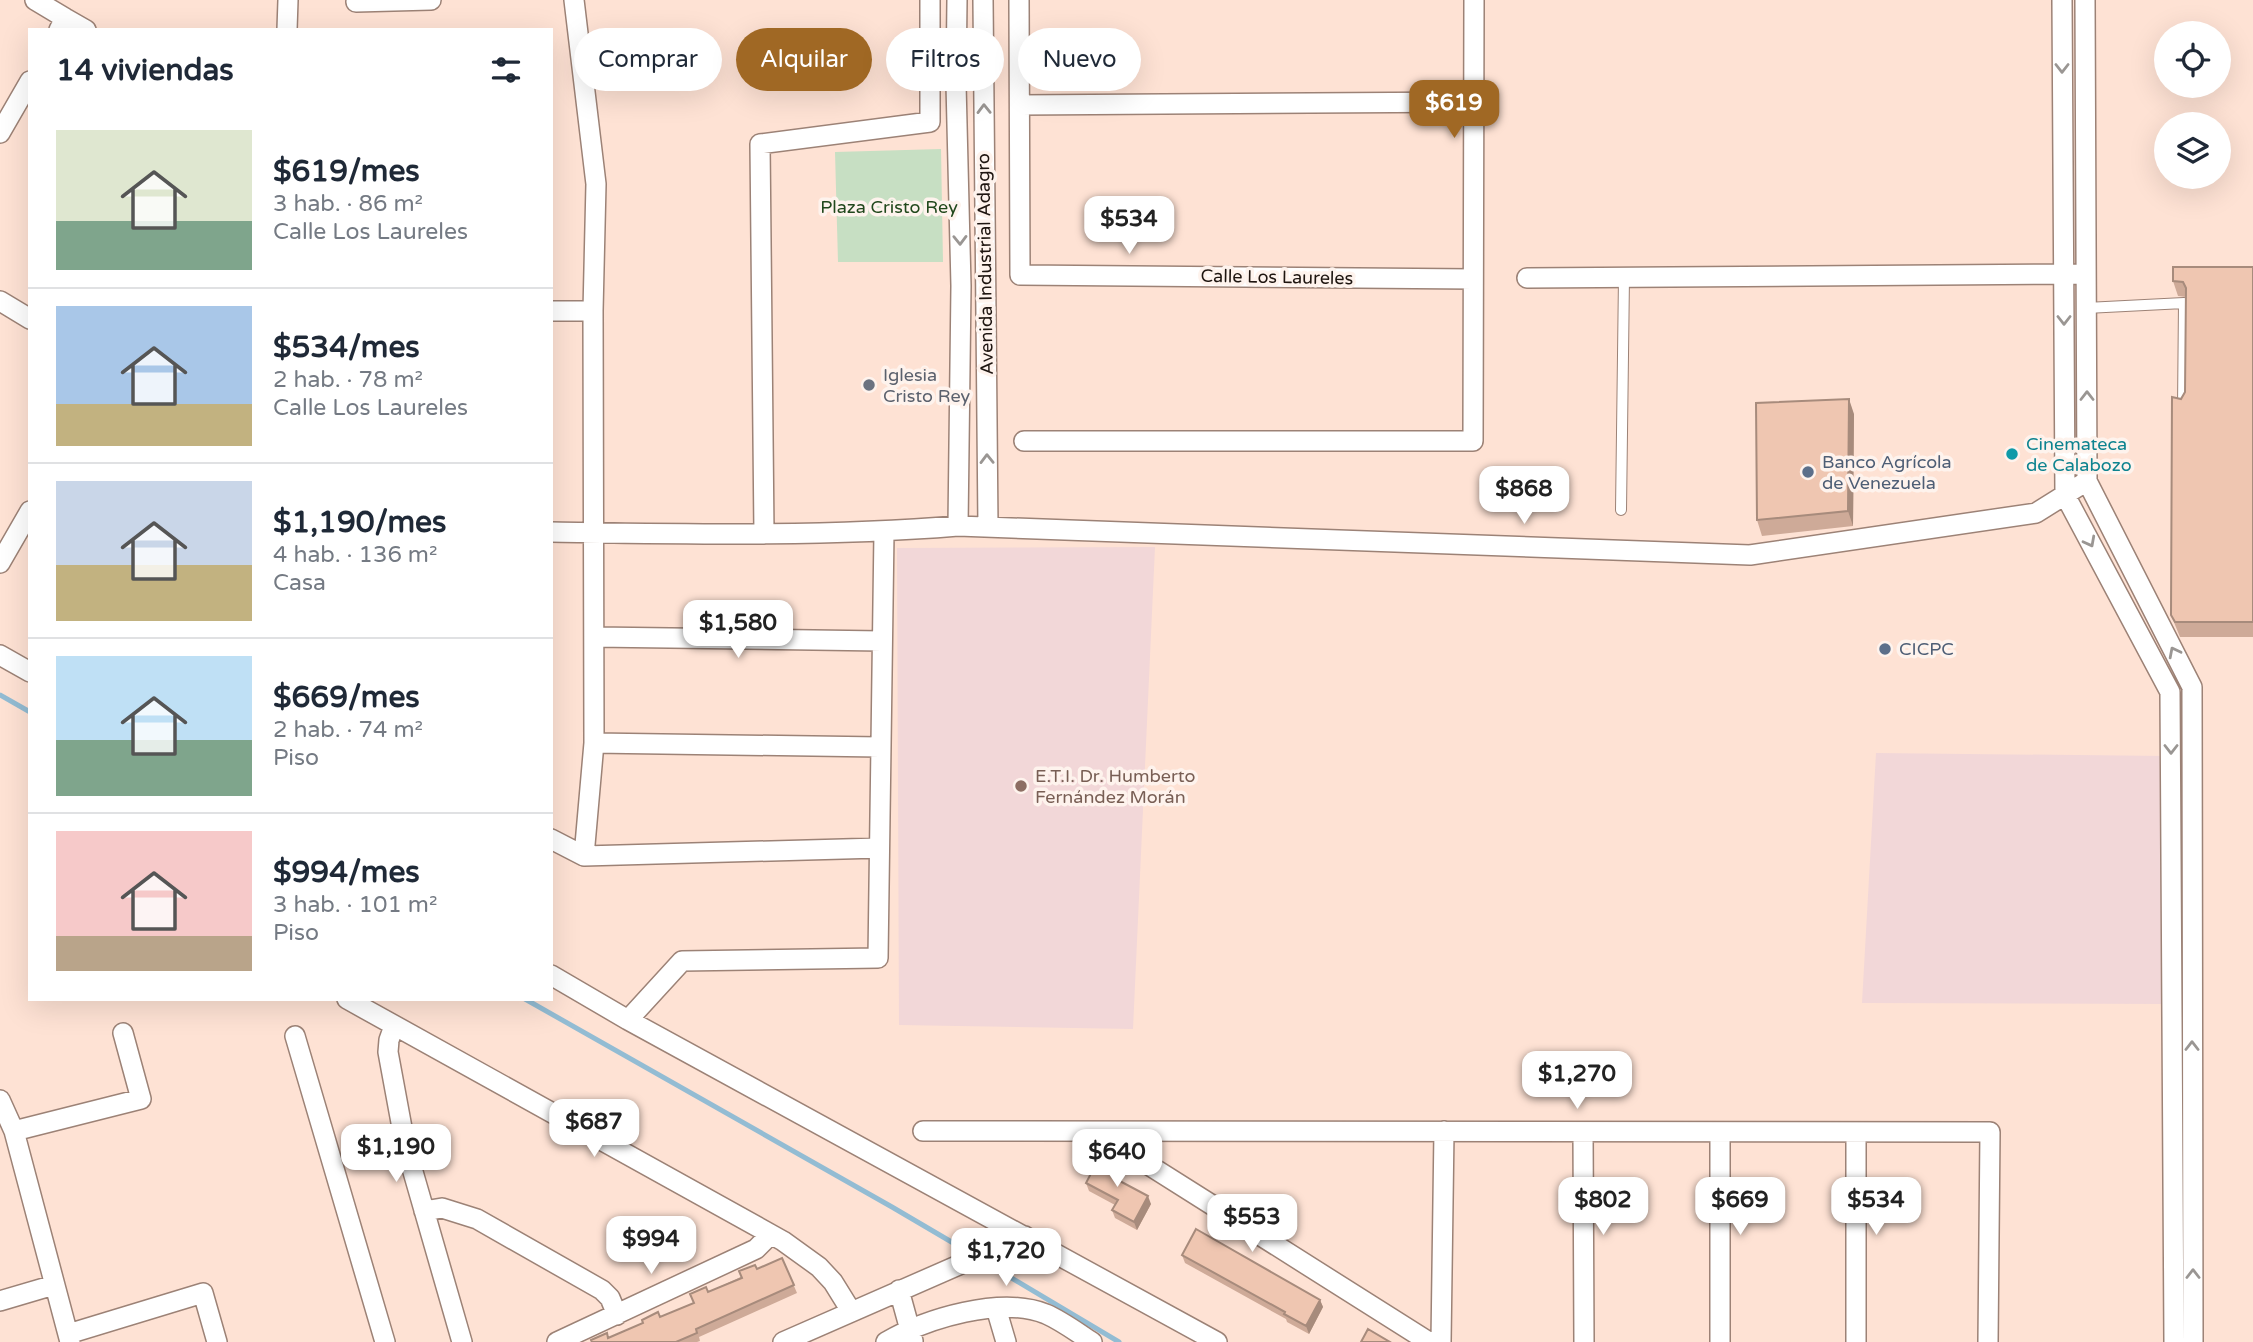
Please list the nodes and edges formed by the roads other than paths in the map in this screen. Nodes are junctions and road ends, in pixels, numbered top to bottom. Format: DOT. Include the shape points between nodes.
graph roads {
  1 [pos="35,0"];
  2 [pos="288,0"];
  3 [pos="432,0"];
  4 [pos="574,0"];
  5 [pos="930,0"];
  6 [pos="957,0"];
  7 [pos="983,0"];
  8 [pos="1019,0"];
  9 [pos="1474,0"];
  10 [pos="2062,0"];
  11 [pos="2085,0"];
  12 [pos="356,2"];
  13 [pos="62,24"];
  14 [pos="287,28"];
  15 [pos="28,84"];
  16 [pos="1474,102"];
  17 [pos="1020,105"];
  18 [pos="0,133"];
  19 [pos="2064,274"];
  20 [pos="2085,274"];
  21 [pos="1624,277"];
  22 [pos="1527,278"];
  23 [pos="1473,279"];
  24 [pos="0,301"];
  25 [pos="2086,308"];
  26 [pos="553,311"];
  27 [pos="593,311"];
  28 [pos="28,318"];
  29 [pos="2183,408"];
  30 [pos="1024,441"];
  31 [pos="2087,481"];
  32 [pos="2065,495"];
  33 [pos="1621,510"];
  34 [pos="28,514"];
  35 [pos="958,526"];
  36 [pos="988,527"];
  37 [pos="553,532"];
  38 [pos="884,532"];
  39 [pos="594,533"];
  40 [pos="764,534"];
  41 [pos="0,563"];
  42 [pos="595,637"];
  43 [pos="882,642"];
  44 [pos="0,655"];
  45 [pos="28,671"];
  46 [pos="594,743"];
  47 [pos="880,747"];
  48 [pos="553,840"];
  49 [pos="879,848"];
  50 [pos="584,856"];
  51 [pos="553,976"];
  52 [pos="350,1001"];
  53 [pos="628,1020"];
  54 [pos="394,1026"];
  55 [pos="122,1033"];
  56 [pos="295,1036"];
  57 [pos="0,1100"];
  58 [pos="14,1131"];
  59 [pos="923,1131"];
  60 [pos="1444,1131"];
  61 [pos="1097,1132"];
  62 [pos="1583,1132"];
  63 [pos="1720,1132"];
  64 [pos="1856,1132"];
  65 [pos="424,1211"];
  66 [pos="769,1234"];
  67 [pos="1025,1236"];
  68 [pos="54,1285"];
  69 [pos="899,1290"];
  70 [pos="0,1301"];
  71 [pos="996,1308"];
  72 [pos="851,1311"];
  73 [pos="617,1315"];
  74 [pos="911,1336"];
  75 [pos="69,1338"];
  76 [pos="216,1342"];
  77 [pos="385,1342"];
  78 [pos="462,1342"];
  79 [pos="557,1342"];
  80 [pos="783,1342"];
  81 [pos="886,1342"];
  82 [pos="1006,1342"];
  83 [pos="1093,1342"];
  84 [pos="1217,1342"];
  85 [pos="1429,1342"];
  86 [pos="1441,1342"];
  87 [pos="1584,1342"];
  88 [pos="1720,1342"];
  89 [pos="1856,1342"];
  90 [pos="1987,1342"];
  91 [pos="2174,1342"];
  92 [pos="2193,1342"];
  1 -- 13 [label="street"];
  2 -- 14 [label="street"];
  3 -- 12 [label="street"];
  4 -- 27 [label="street" via="596,184"];
  5 -- 40 [label="street" via="930,122 760,144"];
  6 -- 35 [label="street, Avenida Industrial Adagro, one-way"];
  36 -- 7 [label="street, Avenida Industrial Adagro, one-way"];
  8 -- 17 [label="street, Calle Los Laureles"];
  9 -- 16 [label="street"];
  10 -- 19 [label="street, one-way"];
  11 -- 20 [label="street"];
  15 -- 18 [label="street"];
  16 -- 17 [label="street"];
  16 -- 23 [label="street"];
  17 -- 23 [label="street, Calle Los Laureles" via="1020,275"];
  19 -- 20 [label="street"];
  19 -- 21 [label="street"];
  19 -- 32 [label="street, one-way"];
  20 -- 25 [label="street"];
  21 -- 22 [label="street"];
  21 -- 33 [label="lane"];
  23 -- 30 [label="street" via="1473,441"];
  24 -- 28 [label="street"];
  25 -- 29 [label="lane" via="2184,303"];
  31 -- 25 [label="street, one-way"];
  26 -- 27 [label="street"];
  27 -- 39 [label="street"];
  31 -- 32 [label="street"];
  92 -- 31 [label="street, one-way" via="2192,687"];
  32 -- 36 [label="street" via="2036,513 1750,555"];
  32 -- 91 [label="street, one-way" via="2170,692"];
  34 -- 41 [label="street"];
  35 -- 36 [label="street"];
  35 -- 38 [label="street"];
  37 -- 39 [label="street"];
  38 -- 40 [label="street"];
  38 -- 43 [label="street"];
  39 -- 40 [label="street"];
  39 -- 42 [label="street"];
  42 -- 43 [label="street"];
  42 -- 46 [label="street"];
  43 -- 47 [label="street"];
  44 -- 45 [label="street"];
  46 -- 47 [label="street"];
  46 -- 50 [label="street"];
  47 -- 49 [label="street"];
  48 -- 50 [label="street"];
  49 -- 50 [label="street"];
  49 -- 53 [label="street" via="878,958 682,961"];
  51 -- 53 [label="street"];
  52 -- 54 [label="street"];
  53 -- 67 [label="street"];
  54 -- 65 [label="street" via="388,1052 405,1144"];
  54 -- 66 [label="street"];
  55 -- 58 [label="street" via="141,1098"];
  56 -- 77 [label="street"];
  57 -- 58 [label="street"];
  58 -- 68 [label="street"];
  59 -- 61 [label="street"];
  60 -- 61 [label="street"];
  60 -- 62 [label="street"];
  60 -- 86 [label="street"];
  61 -- 85 [label="street"];
  62 -- 63 [label="street"];
  62 -- 87 [label="street"];
  63 -- 64 [label="street"];
  63 -- 88 [label="street"];
  64 -- 89 [label="street"];
  64 -- 90 [label="street" via="1990,1132"];
  65 -- 73 [label="street" via="442,1208 477,1219 602,1290"];
  65 -- 78 [label="street"];
  66 -- 72 [label="street" via="819,1267"];
  66 -- 73 [label="street" via="756,1249"];
  67 -- 69 [label="street"];
  67 -- 84 [label="street"];
  68 -- 70 [label="street"];
  68 -- 75 [label="street"];
  69 -- 72 [label="street"];
  69 -- 74 [label="street"];
  71 -- 74 [label="street" via="955,1315"];
  71 -- 82 [label="street"];
  71 -- 83 [label="street" via="1046,1314"];
  72 -- 80 [label="street"];
  73 -- 79 [label="street"];
  74 -- 81 [label="street"];
  75 -- 76 [label="street" via="203,1293"];
}
